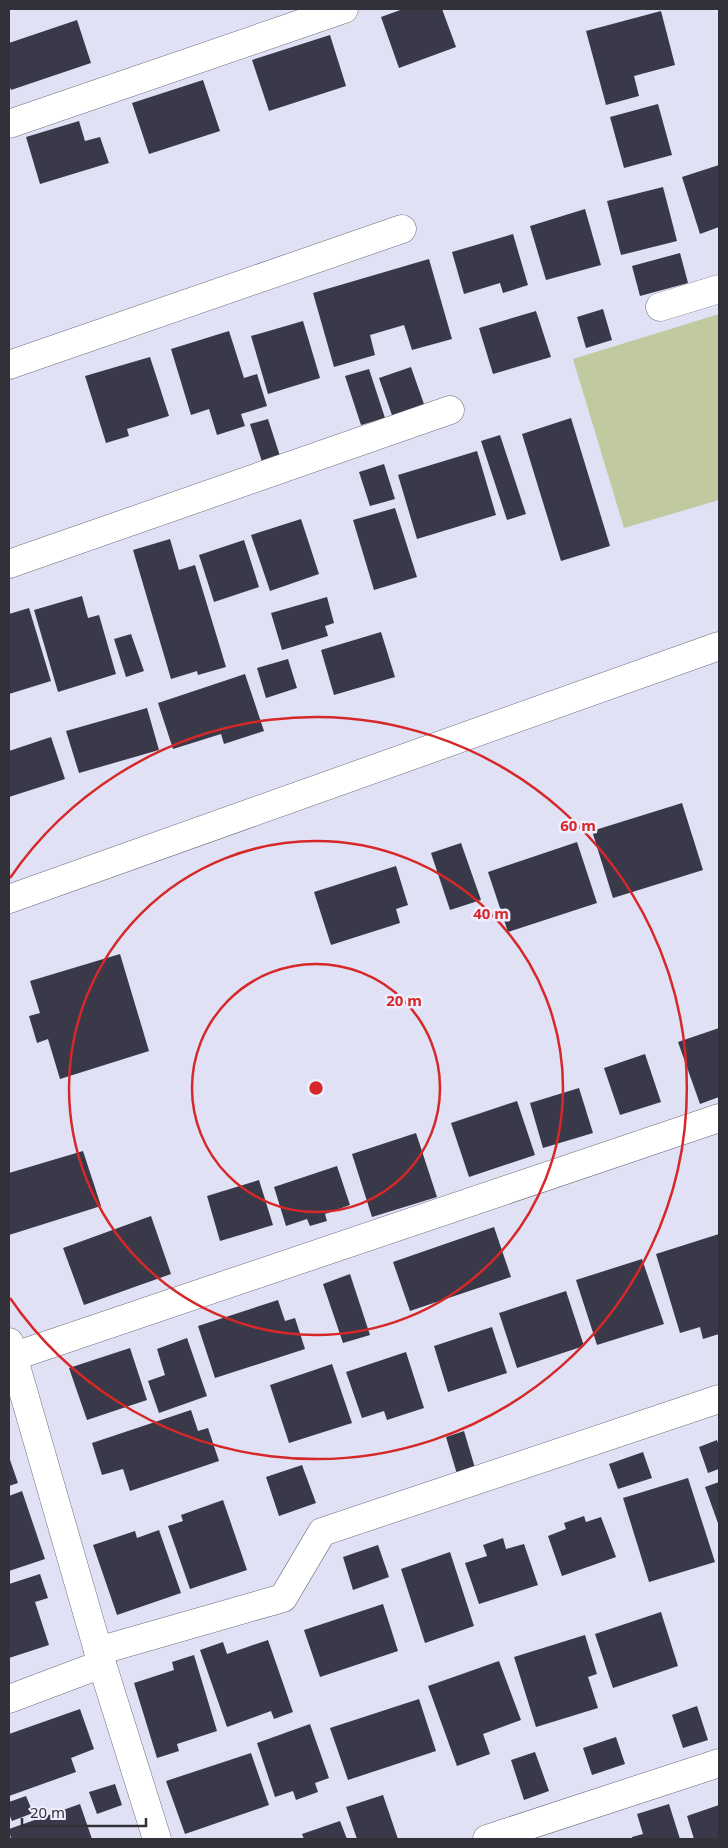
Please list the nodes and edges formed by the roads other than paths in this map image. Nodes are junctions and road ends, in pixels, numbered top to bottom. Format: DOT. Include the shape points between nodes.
graph roads {
  1 [pos="344,9"];
  2 [pos="9,124"];
  3 [pos="402,229"];
  4 [pos="719,289"];
  5 [pos="660,307"];
  6 [pos="9,365"];
  7 [pos="450,410"];
  8 [pos="9,564"];
  9 [pos="719,646"];
  10 [pos="9,899"];
  11 [pos="719,1118"];
  12 [pos="10,1352"];
  13 [pos="719,1399"];
  14 [pos="100,1658"];
  15 [pos="9,1699"];
  16 [pos="719,1763"];
  17 [pos="157,1839"];
  18 [pos="487,1839"];
  1 -- 2 [label="street"];
  3 -- 6 [label="street"];
  4 -- 5 [label="street"];
  7 -- 8 [label="street"];
  9 -- 10 [label="street"];
  11 -- 12 [label="street"];
  12 -- 14 [label="street"];
  13 -- 14 [label="street" via="322,1532 283,1598"];
  14 -- 15 [label="street"];
  14 -- 17 [label="street"];
  16 -- 18 [label="street"];
}
